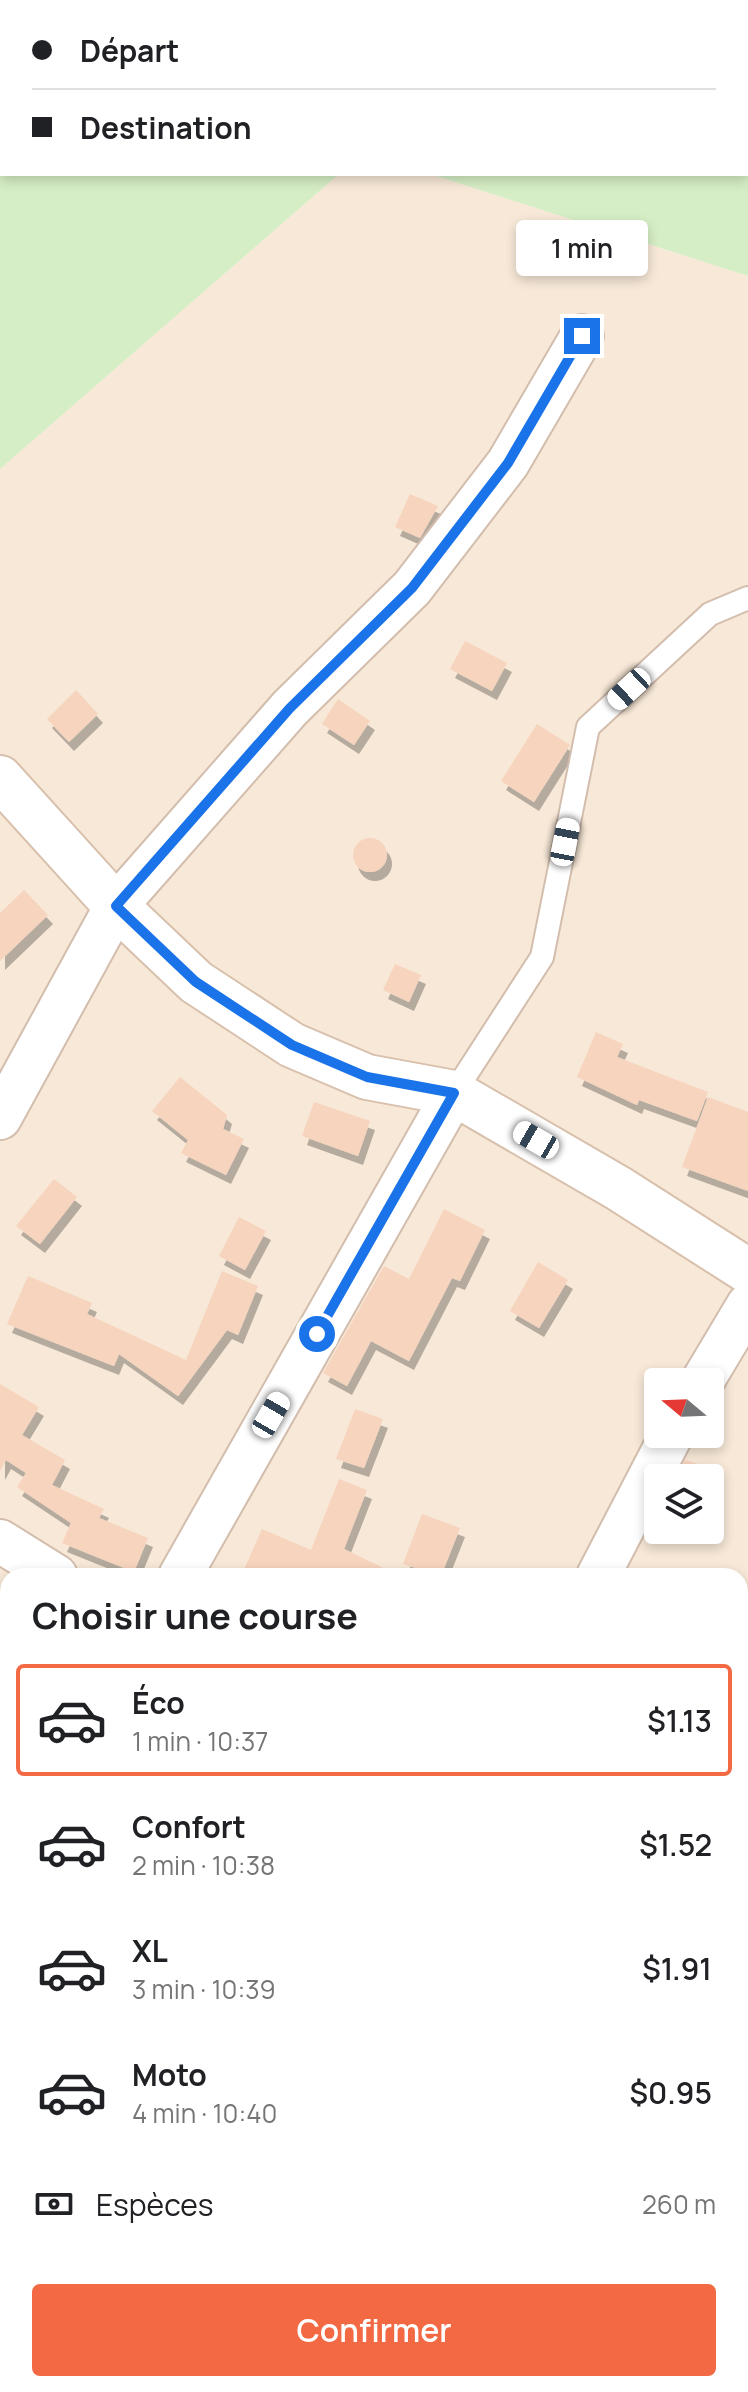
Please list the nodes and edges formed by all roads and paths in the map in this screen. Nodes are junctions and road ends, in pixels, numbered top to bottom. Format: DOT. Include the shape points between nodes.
graph roads {
  1 [pos="582,336"];
  2 [pos="748,598"];
  3 [pos="0,778"];
  4 [pos="116,906"];
  5 [pos="454,1093"];
  6 [pos="0,1118"];
  7 [pos="748,1271"];
  8 [pos="748,1305"];
  9 [pos="710,1368"];
  10 [pos="665,1448"];
  11 [pos="0,1541"];
  12 [pos="43,1568"];
  13 [pos="185,1568"];
  14 [pos="602,1568"];
  1 -- 4 [label="street" via="508,463 412,588 290,708"];
  2 -- 5 [label="lane" via="710,614 588,727 542,957"];
  3 -- 4 [label="street"];
  4 -- 5 [label="street" via="196,982 292,1045 367,1077"];
  4 -- 6 [label="street"];
  5 -- 7 [label="street"];
  5 -- 13 [label="street"];
  8 -- 9 [label="street"];
  10 -- 14 [label="street"];
  11 -- 12 [label="street"];
}
